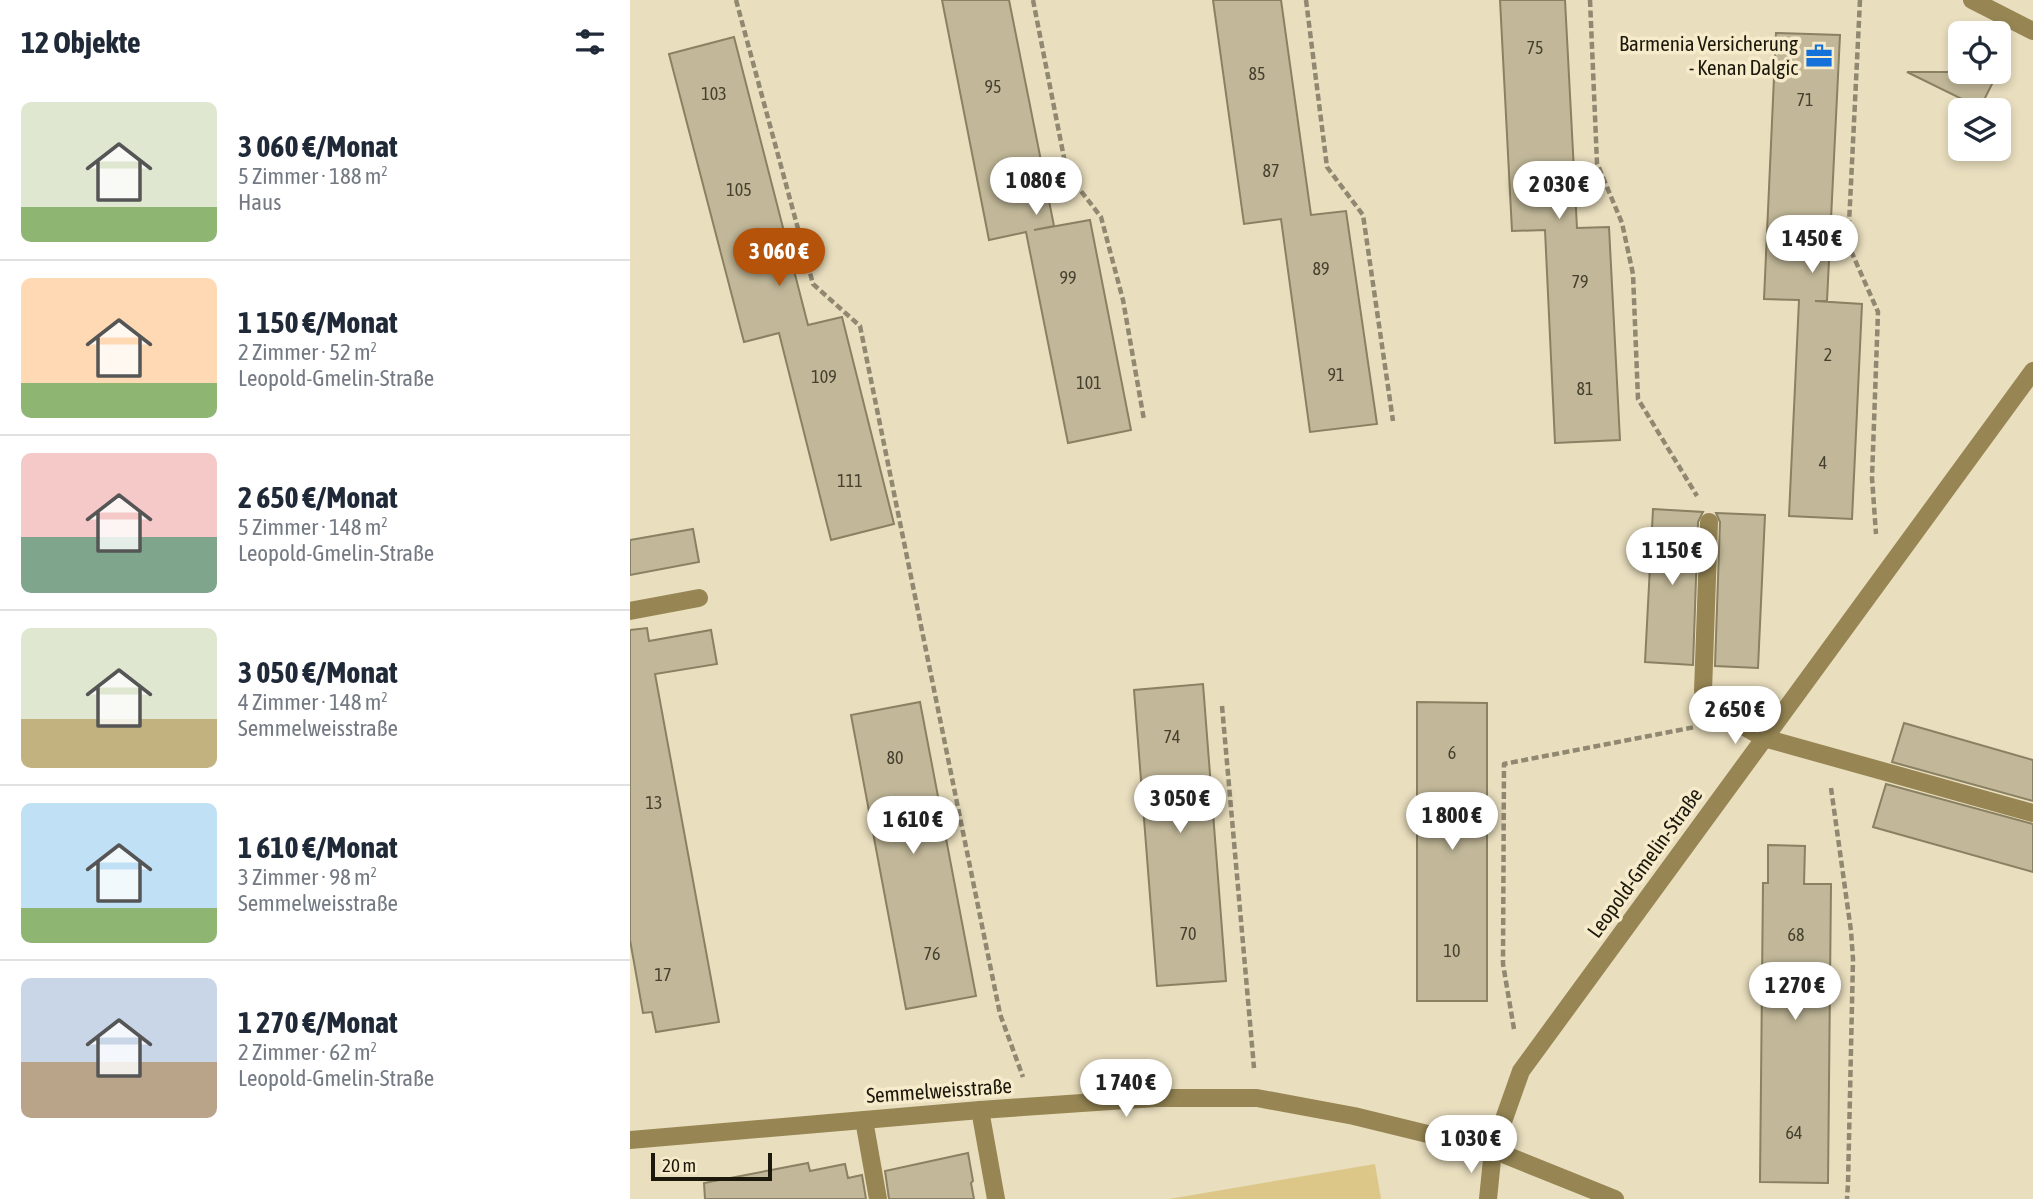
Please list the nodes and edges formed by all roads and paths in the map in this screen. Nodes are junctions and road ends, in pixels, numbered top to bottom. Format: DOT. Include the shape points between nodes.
graph roads {
  1 [pos="736,0"];
  2 [pos="1033,0"];
  3 [pos="1306,0"];
  4 [pos="1590,0"];
  5 [pos="1860,0"];
  6 [pos="1972,0"];
  7 [pos="2033,31"];
  8 [pos="2033,371"];
  9 [pos="1144,420"];
  10 [pos="1393,421"];
  11 [pos="1709,522"];
  12 [pos="1880,581"];
  13 [pos="699,598"];
  14 [pos="630,611"];
  15 [pos="1222,706"];
  16 [pos="1720,713"];
  17 [pos="1764,738"];
  18 [pos="1826,756"];
  19 [pos="2033,813"];
  20 [pos="1521,1072"];
  21 [pos="1257,1098"];
  22 [pos="1034,1107"];
  23 [pos="980,1110"];
  24 [pos="864,1120"];
  25 [pos="630,1140"];
  26 [pos="1493,1150"];
  27 [pos="878,1199"];
  28 [pos="996,1199"];
  29 [pos="1488,1199"];
  30 [pos="1615,1199"];
  31 [pos="1846,1199"];
  1 -- 22 [label="path" via="813,284 860,326 1000,1014"];
  2 -- 9 [label="path" via="1067,173 1101,217 1123,300"];
  3 -- 10 [label="path" via="1326,167 1363,215"];
  4 -- 11 [label="path" via="1597,163 1622,223 1633,274 1638,399"];
  5 -- 12 [label="path" via="1849,244 1878,312 1872,478"];
  6 -- 7 [label="street"];
  8 -- 12 [label="street, Leopold-Gmelin-Straße"];
  11 -- 16 [label="street" via="1703,691"];
  12 -- 17 [label="street, Leopold-Gmelin-Straße"];
  13 -- 14 [label="street"];
  15 -- 21 [label="path"];
  16 -- 17 [label="street"];
  16 -- 20 [label="path" via="1697,727 1504,764 1503,964"];
  17 -- 18 [label="street"];
  17 -- 20 [label="street, Leopold-Gmelin-Straße"];
  18 -- 19 [label="street"];
  18 -- 31 [label="path" via="1853,959"];
  20 -- 26 [label="street, Leopold-Gmelin-Straße"];
  21 -- 22 [label="street, Semmelweisstraße" via="1155,1098"];
  21 -- 26 [label="street, Semmelweisstraße"];
  22 -- 23 [label="street, Semmelweisstraße"];
  23 -- 24 [label="street, Semmelweisstraße"];
  23 -- 28 [label="street"];
  24 -- 25 [label="street, Semmelweisstraße"];
  24 -- 27 [label="street"];
  26 -- 29 [label="street, Leopold-Gmelin-Straße"];
  26 -- 30 [label="street, Semmelweisstraße"];
}
